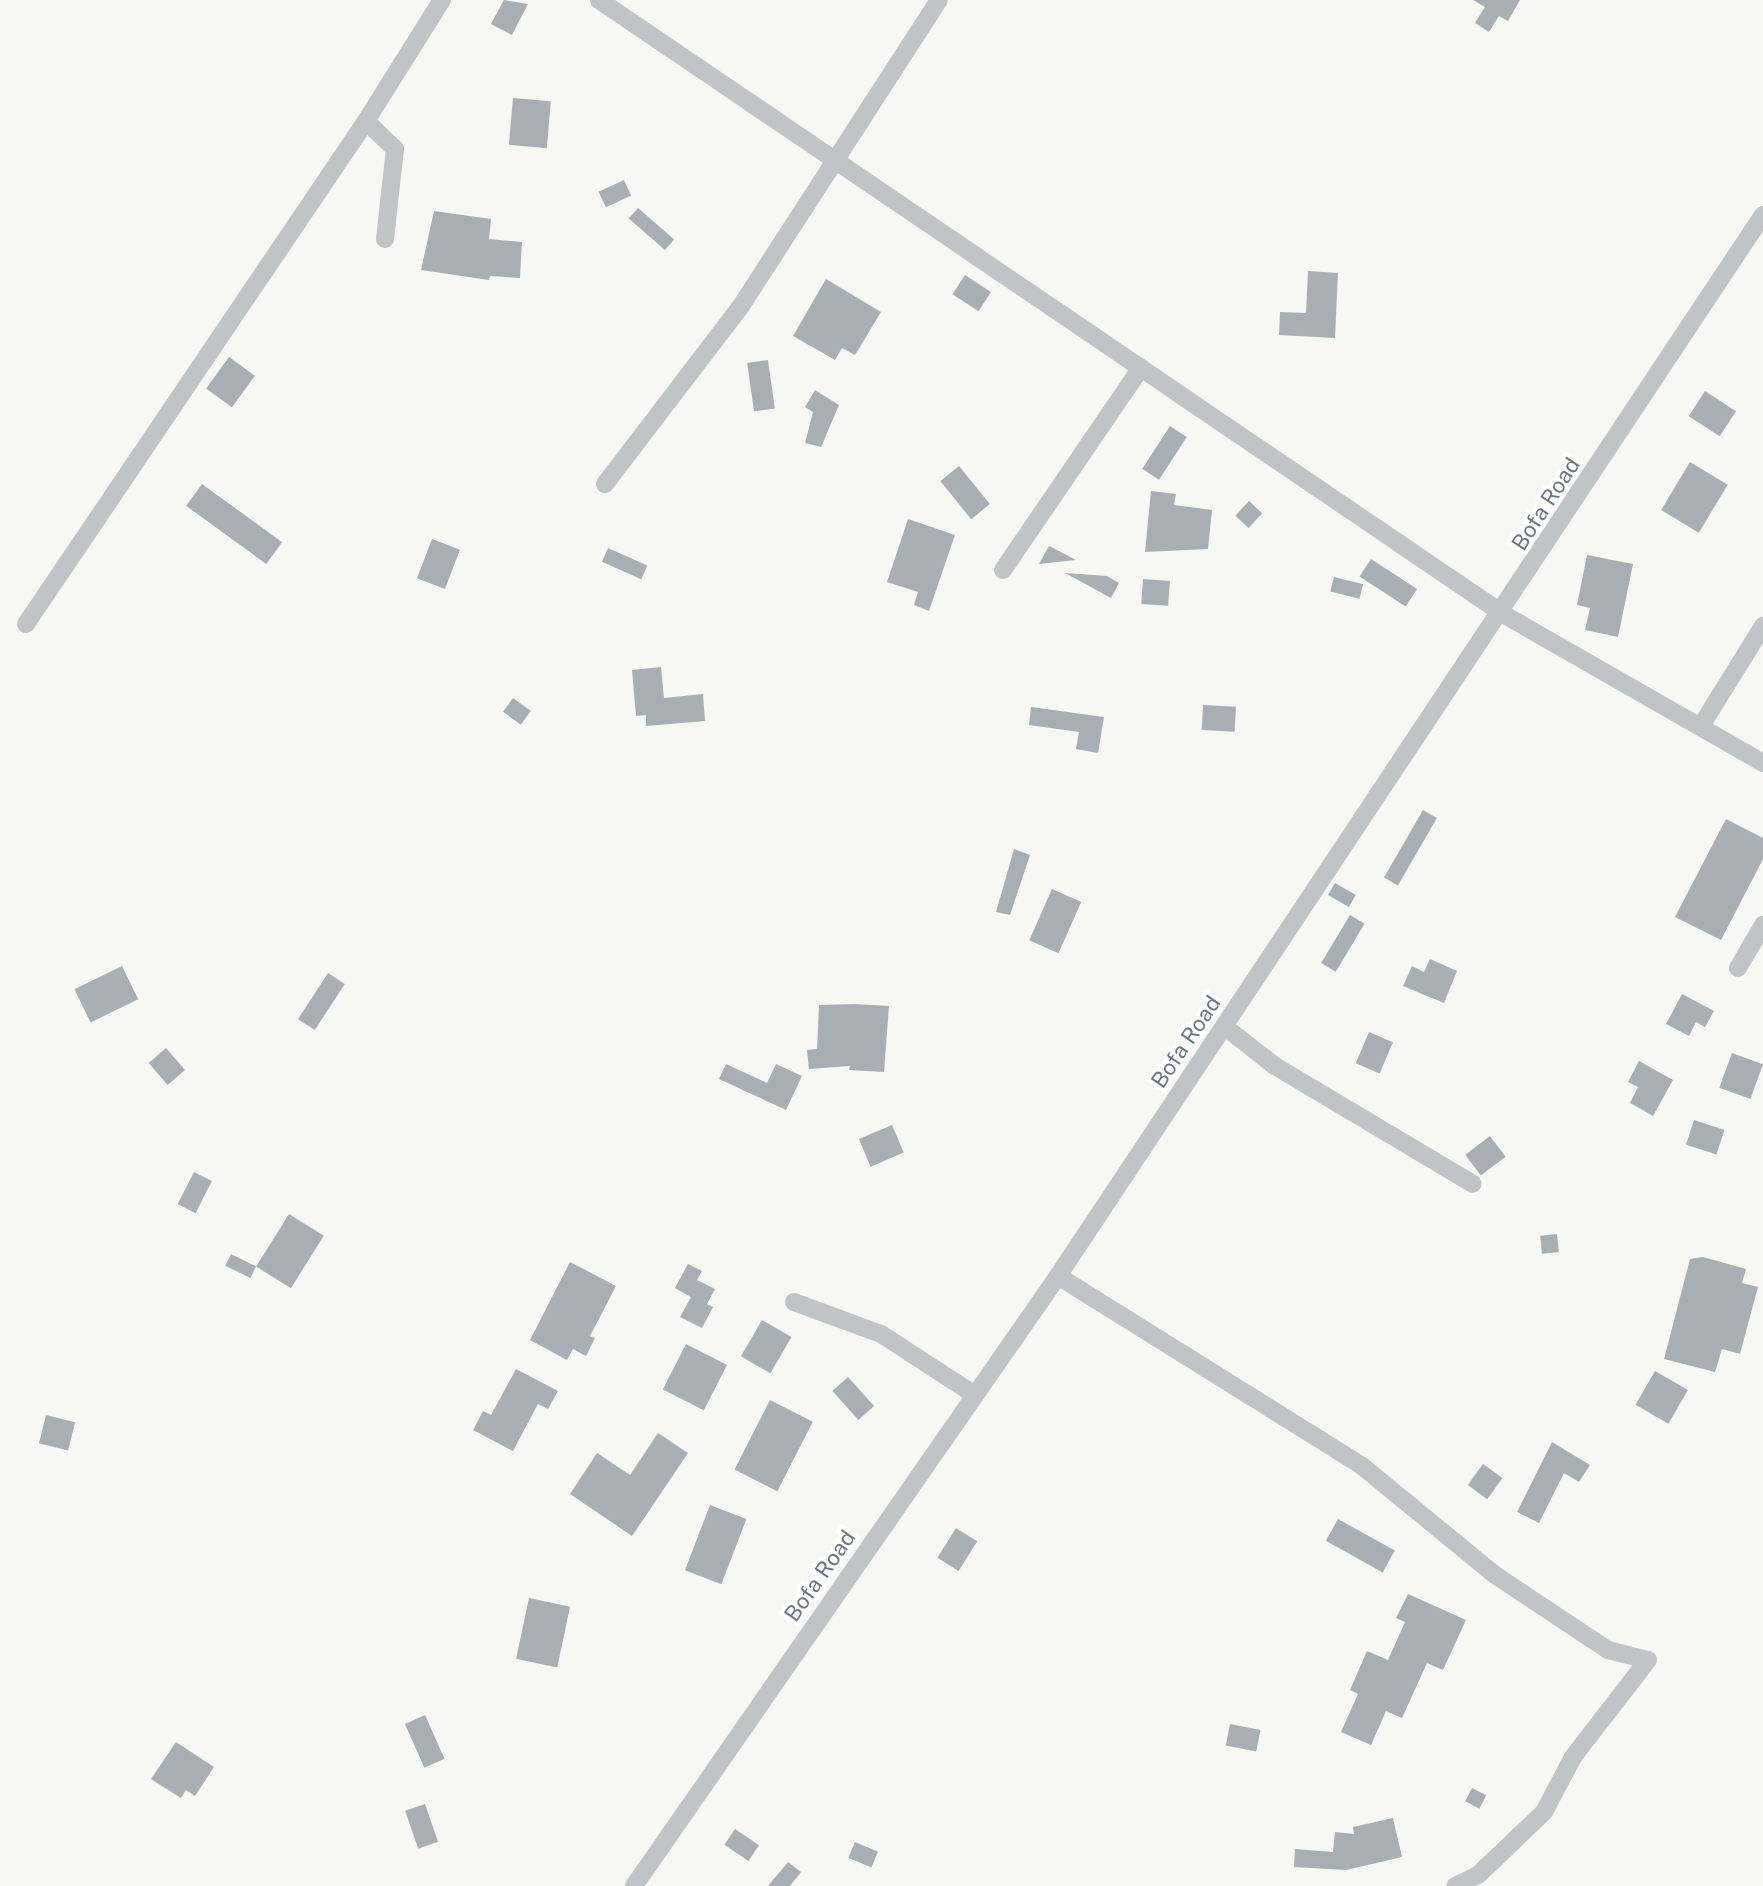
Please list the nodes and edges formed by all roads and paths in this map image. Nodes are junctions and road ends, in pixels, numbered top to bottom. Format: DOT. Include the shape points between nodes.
graph roads {
  1 [pos="442,0"];
  2 [pos="599,0"];
  3 [pos="939,0"];
  4 [pos="366,121"];
  5 [pos="836,161"];
  6 [pos="1763,215"];
  7 [pos="385,239"];
  8 [pos="1141,368"];
  9 [pos="605,484"];
  10 [pos="1003,570"];
  11 [pos="1503,614"];
  12 [pos="26,624"];
  13 [pos="1763,626"];
  14 [pos="1701,726"];
  15 [pos="1763,763"];
  16 [pos="1763,925"];
  17 [pos="1738,968"];
  18 [pos="1225,1027"];
  19 [pos="1473,1184"];
  20 [pos="1058,1276"];
  21 [pos="794,1302"];
  22 [pos="975,1395"];
  23 [pos="634,1886"];
  24 [pos="1455,1886"];
  1 -- 4 [label="street"];
  2 -- 5 [label="street"];
  3 -- 5 [label="street"];
  4 -- 7 [label="street" via="395,149"];
  4 -- 12 [label="street"];
  5 -- 8 [label="street"];
  5 -- 9 [label="street" via="741,306"];
  6 -- 11 [label="street, Bofa Road"];
  8 -- 10 [label="street"];
  8 -- 11 [label="street"];
  11 -- 14 [label="street"];
  11 -- 18 [label="street, Bofa Road"];
  13 -- 14 [label="street"];
  14 -- 15 [label="street"];
  16 -- 17 [label="street"];
  18 -- 19 [label="street" via="1275,1066"];
  18 -- 20 [label="street, Bofa Road"];
  20 -- 22 [label="street, Bofa Road"];
  20 -- 24 [label="street" via="1362,1466 1434,1519 1495,1575 1608,1650 1648,1660 1573,1757 1544,1812 1478,1875"];
  21 -- 22 [label="street" via="881,1334"];
  22 -- 23 [label="street, Bofa Road"];
}
